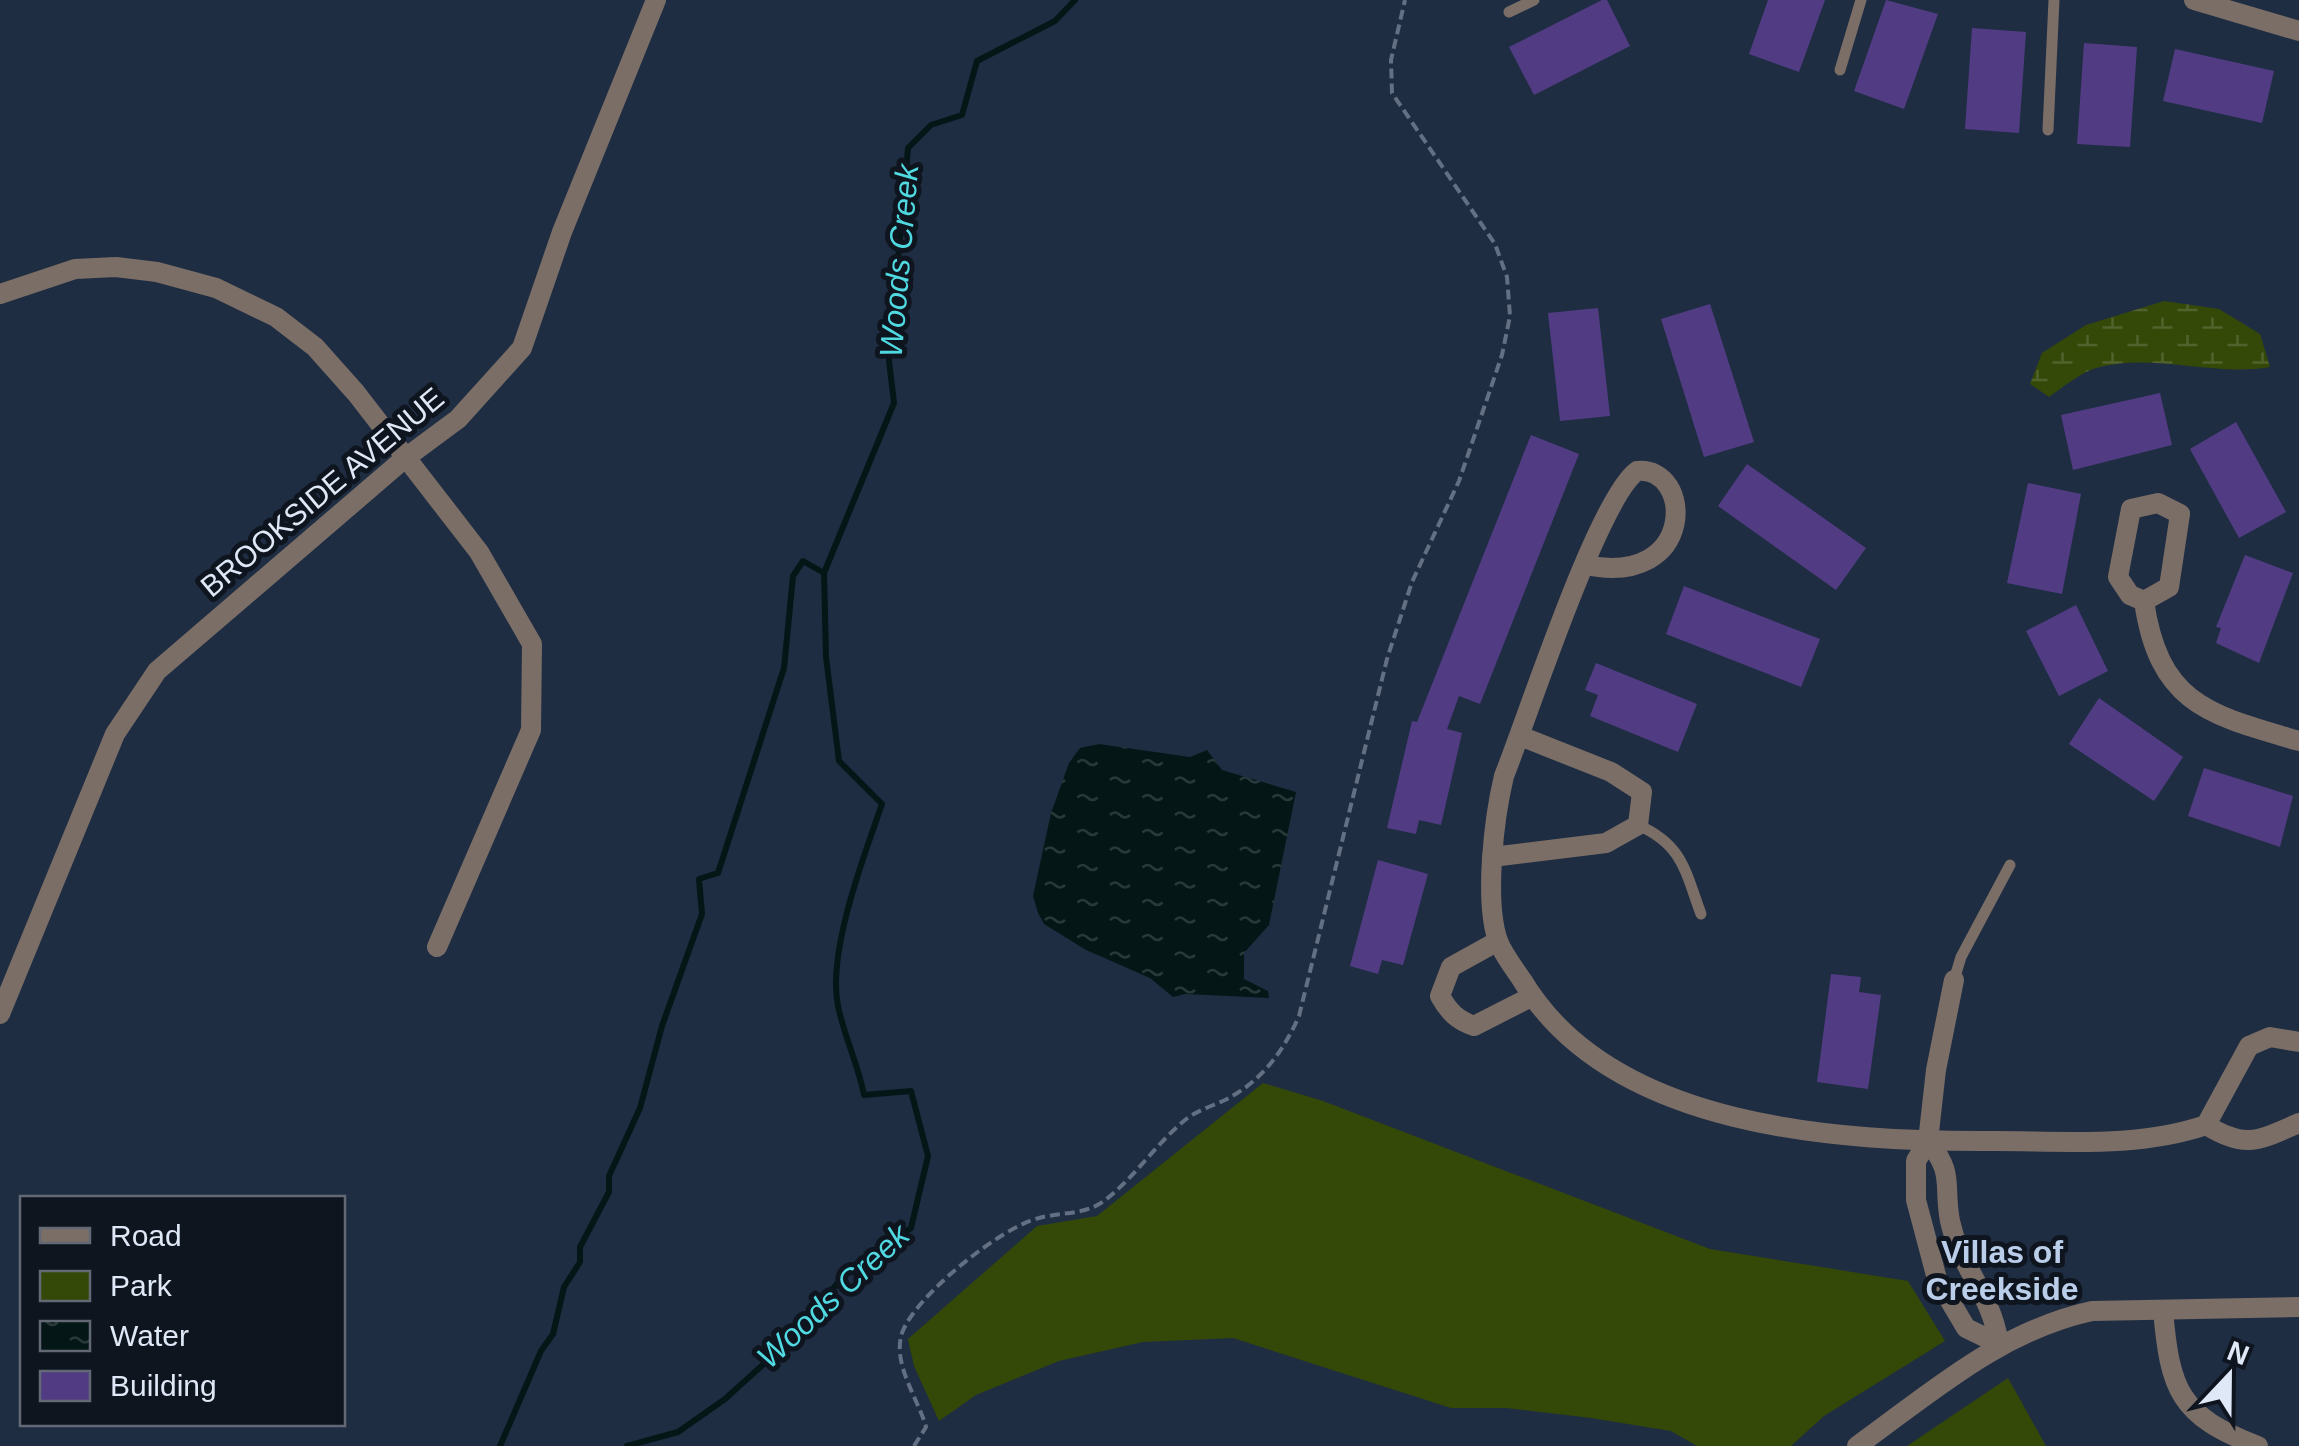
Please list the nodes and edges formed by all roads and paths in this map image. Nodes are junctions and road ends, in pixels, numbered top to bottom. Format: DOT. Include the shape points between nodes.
graph roads {
  1 [pos="656,0"];
  2 [pos="1405,0"];
  3 [pos="1534,0"];
  4 [pos="1862,0"];
  5 [pos="2054,0"];
  6 [pos="2194,0"];
  7 [pos="1509,12"];
  8 [pos="2299,31"];
  9 [pos="1840,70"];
  10 [pos="2048,130"];
  11 [pos="0,294"];
  12 [pos="404,460"];
  13 [pos="1586,564"];
  14 [pos="2144,601"];
  15 [pos="1520,736"];
  16 [pos="2299,742"];
  17 [pos="1638,825"];
  18 [pos="1492,857"];
  19 [pos="2010,865"];
  20 [pos="1700,914"];
  21 [pos="1498,940"];
  22 [pos="437,947"];
  23 [pos="1954,980"];
  24 [pos="1532,997"];
  25 [pos="0,1014"];
  26 [pos="2299,1042"];
  27 [pos="2299,1123"];
  28 [pos="2206,1125"];
  29 [pos="1928,1141"];
  30 [pos="2299,1306"];
  31 [pos="2163,1310"];
  32 [pos="1999,1344"];
  33 [pos="914,1446"];
  34 [pos="1857,1446"];
  35 [pos="2258,1446"];
  1 -- 12 [label="street, BROOKSIDE AVENUE" via="522,348 458,419"];
  2 -- 33 [label="path" via="1390,60 1392,93 1495,244 1507,277 1510,316 1459,481 1412,582 1387,659 1299,1016 1258,1078 1190,1116 1104,1202 1019,1226 915,1310 901,1335 901,1360 926,1427"];
  3 -- 7 [label="lane"];
  4 -- 9 [label="lane"];
  5 -- 10 [label="lane"];
  6 -- 8 [label="street"];
  11 -- 12 [label="street" via="75,269 116,267 216,288 276,317 316,347"];
  12 -- 22 [label="street" via="479,552 532,644 531,730"];
  12 -- 25 [label="street, BROOKSIDE AVENUE" via="156,671 116,734"];
  13 -- 13 [label="street" via="1623,484 1637,471 1655,473 1675,503 1664,549 1624,570"];
  13 -- 15 [label="street"];
  14 -- 14 [label="street" via="2118,578 2131,509 2158,503 2180,514 2170,586"];
  14 -- 16 [label="street" via="2153,652 2191,699 2218,718"];
  15 -- 17 [label="street" via="1611,772 1642,792"];
  15 -- 18 [label="street" via="1500,793"];
  17 -- 18 [label="street" via="1606,843"];
  17 -- 20 [label="lane" via="1659,834 1678,854"];
  18 -- 21 [label="street"];
  19 -- 23 [label="lane"];
  21 -- 24 [label="street"];
  21 -- 24 [label="street" via="1451,967 1440,996 1460,1022 1474,1026"];
  23 -- 29 [label="street"];
  24 -- 29 [label="street" via="1580,1050 1628,1080 1673,1097 1808,1131"];
  26 -- 28 [label="street" via="2270,1037 2249,1046"];
  27 -- 28 [label="street" via="2248,1142 2233,1142"];
  28 -- 29 [label="street" via="2129,1140"];
  29 -- 32 [label="street" via="1947,1164 1950,1222 1994,1310"];
  29 -- 32 [label="street" via="1916,1161 1916,1200 1931,1261 1966,1328"];
  30 -- 31 [label="street"];
  31 -- 32 [label="street" via="2092,1311"];
  31 -- 35 [label="street" via="2168,1367 2187,1402 2219,1432"];
  32 -- 34 [label="street"];
}
